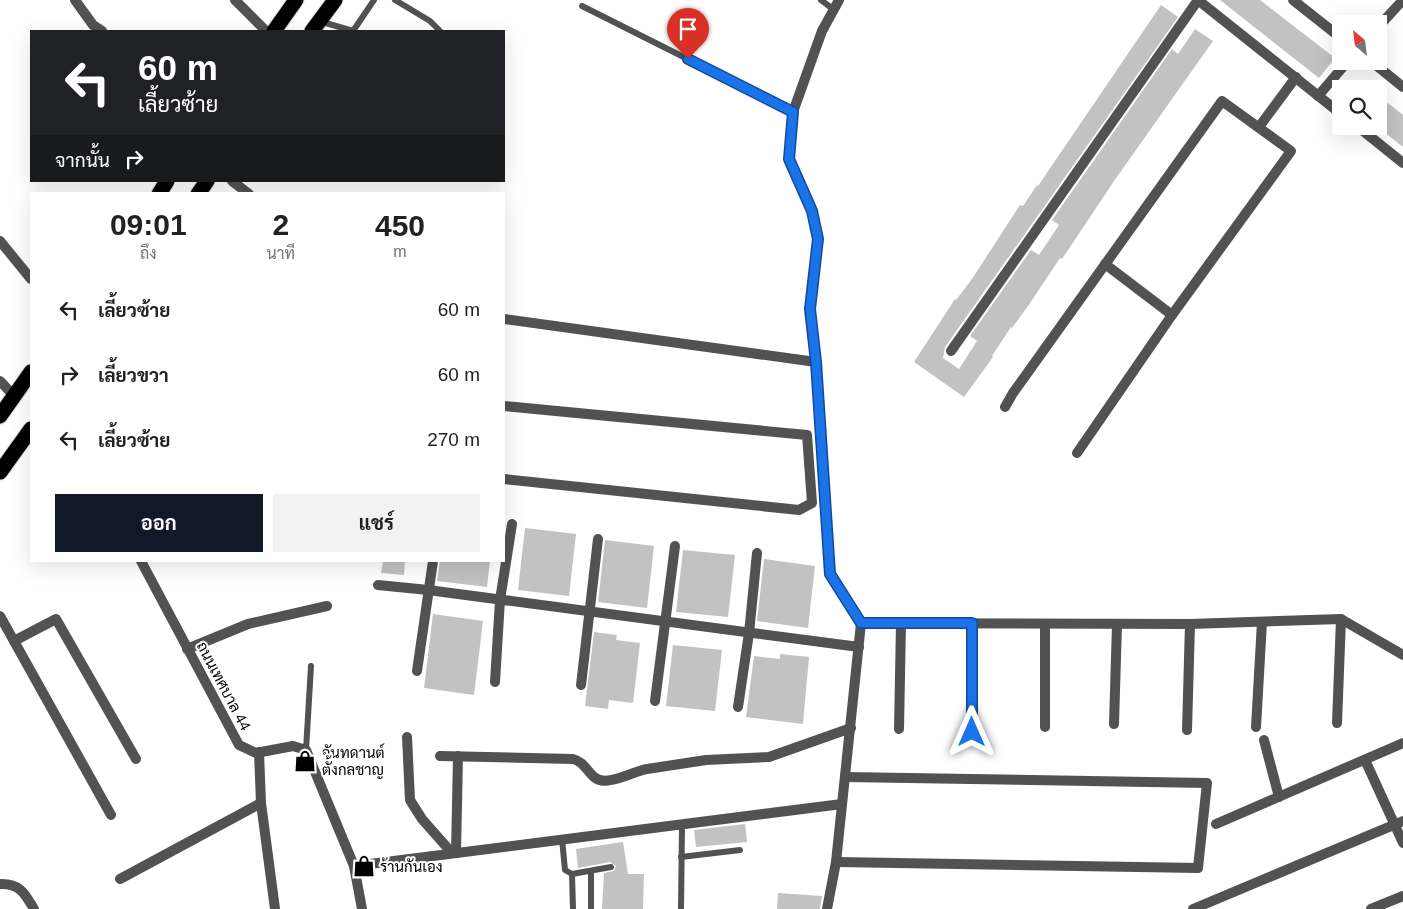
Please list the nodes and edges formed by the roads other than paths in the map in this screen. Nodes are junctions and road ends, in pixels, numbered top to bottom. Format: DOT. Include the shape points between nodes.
graph roads {
  1 [pos="75,0"];
  2 [pos="235,0"];
  3 [pos="296,0"];
  4 [pos="334,0"];
  5 [pos="374,0"];
  6 [pos="395,0"];
  7 [pos="821,0"];
  8 [pos="1198,0"];
  9 [pos="1293,0"];
  10 [pos="1403,0"];
  11 [pos="836,4"];
  12 [pos="582,6"];
  13 [pos="1388,16"];
  14 [pos="316,26"];
  15 [pos="100,30"];
  16 [pos="265,30"];
  17 [pos="275,30"];
  18 [pos="346,30"];
  19 [pos="354,30"];
  20 [pos="439,30"];
  21 [pos="1332,31"];
  22 [pos="1340,70"];
  23 [pos="1382,70"];
  24 [pos="1296,77"];
  25 [pos="1403,87"];
  26 [pos="1318,96"];
  27 [pos="1332,107"];
  28 [pos="793,112"];
  29 [pos="1259,127"];
  30 [pos="1368,135"];
  31 [pos="1403,163"];
  32 [pos="233,182"];
  33 [pos="246,192"];
  34 [pos="0,241"];
  35 [pos="1105,264"];
  36 [pos="30,278"];
  37 [pos="1172,315"];
  38 [pos="505,319"];
  39 [pos="951,351"];
  40 [pos="816,362"];
  41 [pos="30,373"];
  42 [pos="0,381"];
  43 [pos="14,396"];
  44 [pos="505,406"];
  45 [pos="1005,407"];
  46 [pos="0,416"];
  47 [pos="30,430"];
  48 [pos="1077,452"];
  49 [pos="0,472"];
  50 [pos="505,479"];
  51 [pos="512,524"];
  52 [pos="598,538"];
  53 [pos="675,546"];
  54 [pos="757,553"];
  55 [pos="141,562"];
  56 [pos="433,562"];
  57 [pos="378,585"];
  58 [pos="428,590"];
  59 [pos="500,600"];
  60 [pos="327,606"];
  61 [pos="590,612"];
  62 [pos="0,616"];
  63 [pos="1341,619"];
  64 [pos="664,621"];
  65 [pos="1262,622"];
  66 [pos="861,623"];
  67 [pos="901,623"];
  68 [pos="972,623"];
  69 [pos="1045,624"];
  70 [pos="1117,624"];
  71 [pos="1190,624"];
  72 [pos="749,633"];
  73 [pos="14,641"];
  74 [pos="858,647"];
  75 [pos="187,650"];
  76 [pos="1403,655"];
  77 [pos="311,666"];
  78 [pos="417,671"];
  79 [pos="494,682"];
  80 [pos="581,685"];
  81 [pos="655,701"];
  82 [pos="738,706"];
  83 [pos="1337,723"];
  84 [pos="1114,724"];
  85 [pos="1044,727"];
  86 [pos="1256,727"];
  87 [pos="851,728"];
  88 [pos="899,729"];
  89 [pos="1187,730"];
  90 [pos="972,732"];
  91 [pos="407,737"];
  92 [pos="1264,740"];
  93 [pos="1403,744"];
  94 [pos="306,750"];
  95 [pos="259,752"];
  96 [pos="440,756"];
  97 [pos="458,756"];
  98 [pos="136,759"];
  99 [pos="1365,760"];
  100 [pos="845,776"];
  101 [pos="1279,797"];
  102 [pos="261,803"];
  103 [pos="842,804"];
  104 [pos="111,815"];
  105 [pos="1399,823"];
  106 [pos="682,824"];
  107 [pos="1216,824"];
  108 [pos="562,839"];
  109 [pos="1403,843"];
  110 [pos="740,850"];
  111 [pos="454,853"];
  112 [pos="681,857"];
  113 [pos="836,862"];
  114 [pos="354,866"];
  115 [pos="612,867"];
  116 [pos="591,870"];
  117 [pos="572,874"];
  118 [pos="120,879"];
  119 [pos="0,884"];
  120 [pos="1403,896"];
  121 [pos="34,909"];
  122 [pos="275,909"];
  123 [pos="362,909"];
  124 [pos="572,909"];
  125 [pos="591,909"];
  126 [pos="681,909"];
  127 [pos="828,909"];
  128 [pos="1193,909"];
  129 [pos="1371,909"];
  1 -- 15 [label="street"];
  2 -- 16 [label="street"];
  3 -- 17 [label="highway"];
  4 -- 14 [label="highway"];
  5 -- 19 [label="lane"];
  6 -- 20 [label="lane"];
  7 -- 11 [label="lane"];
  8 -- 24 [label="street"];
  8 -- 39 [label="street"];
  9 -- 21 [label="street"];
  10 -- 13 [label="street"];
  11 -- 28 [label="street" via="822,31"];
  12 -- 28 [label="lane"];
  14 -- 18 [label="lane"];
  22 -- 26 [label="street"];
  23 -- 25 [label="street"];
  24 -- 26 [label="street"];
  24 -- 29 [label="street"];
  26 -- 27 [label="street"];
  28 -- 40 [label="street" via="789,159 812,211 818,239 810,309"];
  29 -- 35 [label="street" via="1222,101"];
  29 -- 37 [label="street" via="1291,151"];
  30 -- 31 [label="street"];
  32 -- 33 [label="street"];
  34 -- 36 [label="street"];
  35 -- 37 [label="street"];
  35 -- 45 [label="street"];
  37 -- 48 [label="street"];
  38 -- 40 [label="street"];
  40 -- 66 [label="street" via="830,574"];
  41 -- 43 [label="highway"];
  42 -- 43 [label="street"];
  43 -- 46 [label="highway"];
  44 -- 50 [label="street" via="807,435 812,503 798,510"];
  47 -- 49 [label="highway"];
  51 -- 59 [label="street"];
  52 -- 61 [label="street"];
  53 -- 64 [label="street"];
  54 -- 72 [label="street"];
  55 -- 75 [label="street, ถนนเทศบาล 44"];
  56 -- 58 [label="street"];
  57 -- 58 [label="street"];
  58 -- 59 [label="street"];
  58 -- 78 [label="street"];
  59 -- 61 [label="street"];
  59 -- 79 [label="street"];
  60 -- 75 [label="street" via="248,624"];
  61 -- 64 [label="street"];
  61 -- 80 [label="street"];
  62 -- 73 [label="street"];
  63 -- 65 [label="street"];
  63 -- 76 [label="street"];
  63 -- 83 [label="street"];
  64 -- 72 [label="street"];
  64 -- 81 [label="street"];
  65 -- 71 [label="street"];
  65 -- 86 [label="street"];
  66 -- 67 [label="street"];
  66 -- 74 [label="street"];
  67 -- 68 [label="street"];
  67 -- 88 [label="street"];
  68 -- 69 [label="street"];
  68 -- 90 [label="street"];
  69 -- 70 [label="street"];
  69 -- 85 [label="street"];
  70 -- 71 [label="street"];
  70 -- 84 [label="street"];
  71 -- 89 [label="street"];
  72 -- 74 [label="street"];
  72 -- 82 [label="street"];
  73 -- 98 [label="street" via="56,619"];
  73 -- 104 [label="street"];
  74 -- 87 [label="street"];
  75 -- 95 [label="street, ถนนเทศบาล 44" via="239,745"];
  77 -- 94 [label="lane"];
  87 -- 97 [label="street" via="769,757 706,760 638,770 611,781 595,778 580,761 573,759"];
  87 -- 100 [label="street"];
  91 -- 111 [label="street" via="410,800 422,819"];
  92 -- 101 [label="street"];
  93 -- 99 [label="street"];
  94 -- 95 [label="street" via="293,746"];
  94 -- 114 [label="street"];
  95 -- 102 [label="street"];
  96 -- 97 [label="street"];
  97 -- 111 [label="street"];
  99 -- 101 [label="street"];
  99 -- 105 [label="street"];
  100 -- 103 [label="street"];
  100 -- 113 [label="street" via="1207,783 1198,868"];
  101 -- 107 [label="street"];
  102 -- 118 [label="street"];
  102 -- 122 [label="street"];
  103 -- 106 [label="street"];
  103 -- 113 [label="street"];
  105 -- 109 [label="street"];
  105 -- 128 [label="street"];
  106 -- 108 [label="street"];
  106 -- 112 [label="lane"];
  108 -- 111 [label="street"];
  108 -- 117 [label="lane" via="565,870"];
  110 -- 112 [label="lane"];
  111 -- 114 [label="street"];
  112 -- 126 [label="lane"];
  113 -- 127 [label="street"];
  114 -- 123 [label="street"];
  115 -- 116 [label="lane"];
  116 -- 117 [label="lane"];
  116 -- 125 [label="lane"];
  117 -- 124 [label="lane"];
  119 -- 121 [label="street" via="23,890"];
  120 -- 129 [label="street"];
}
